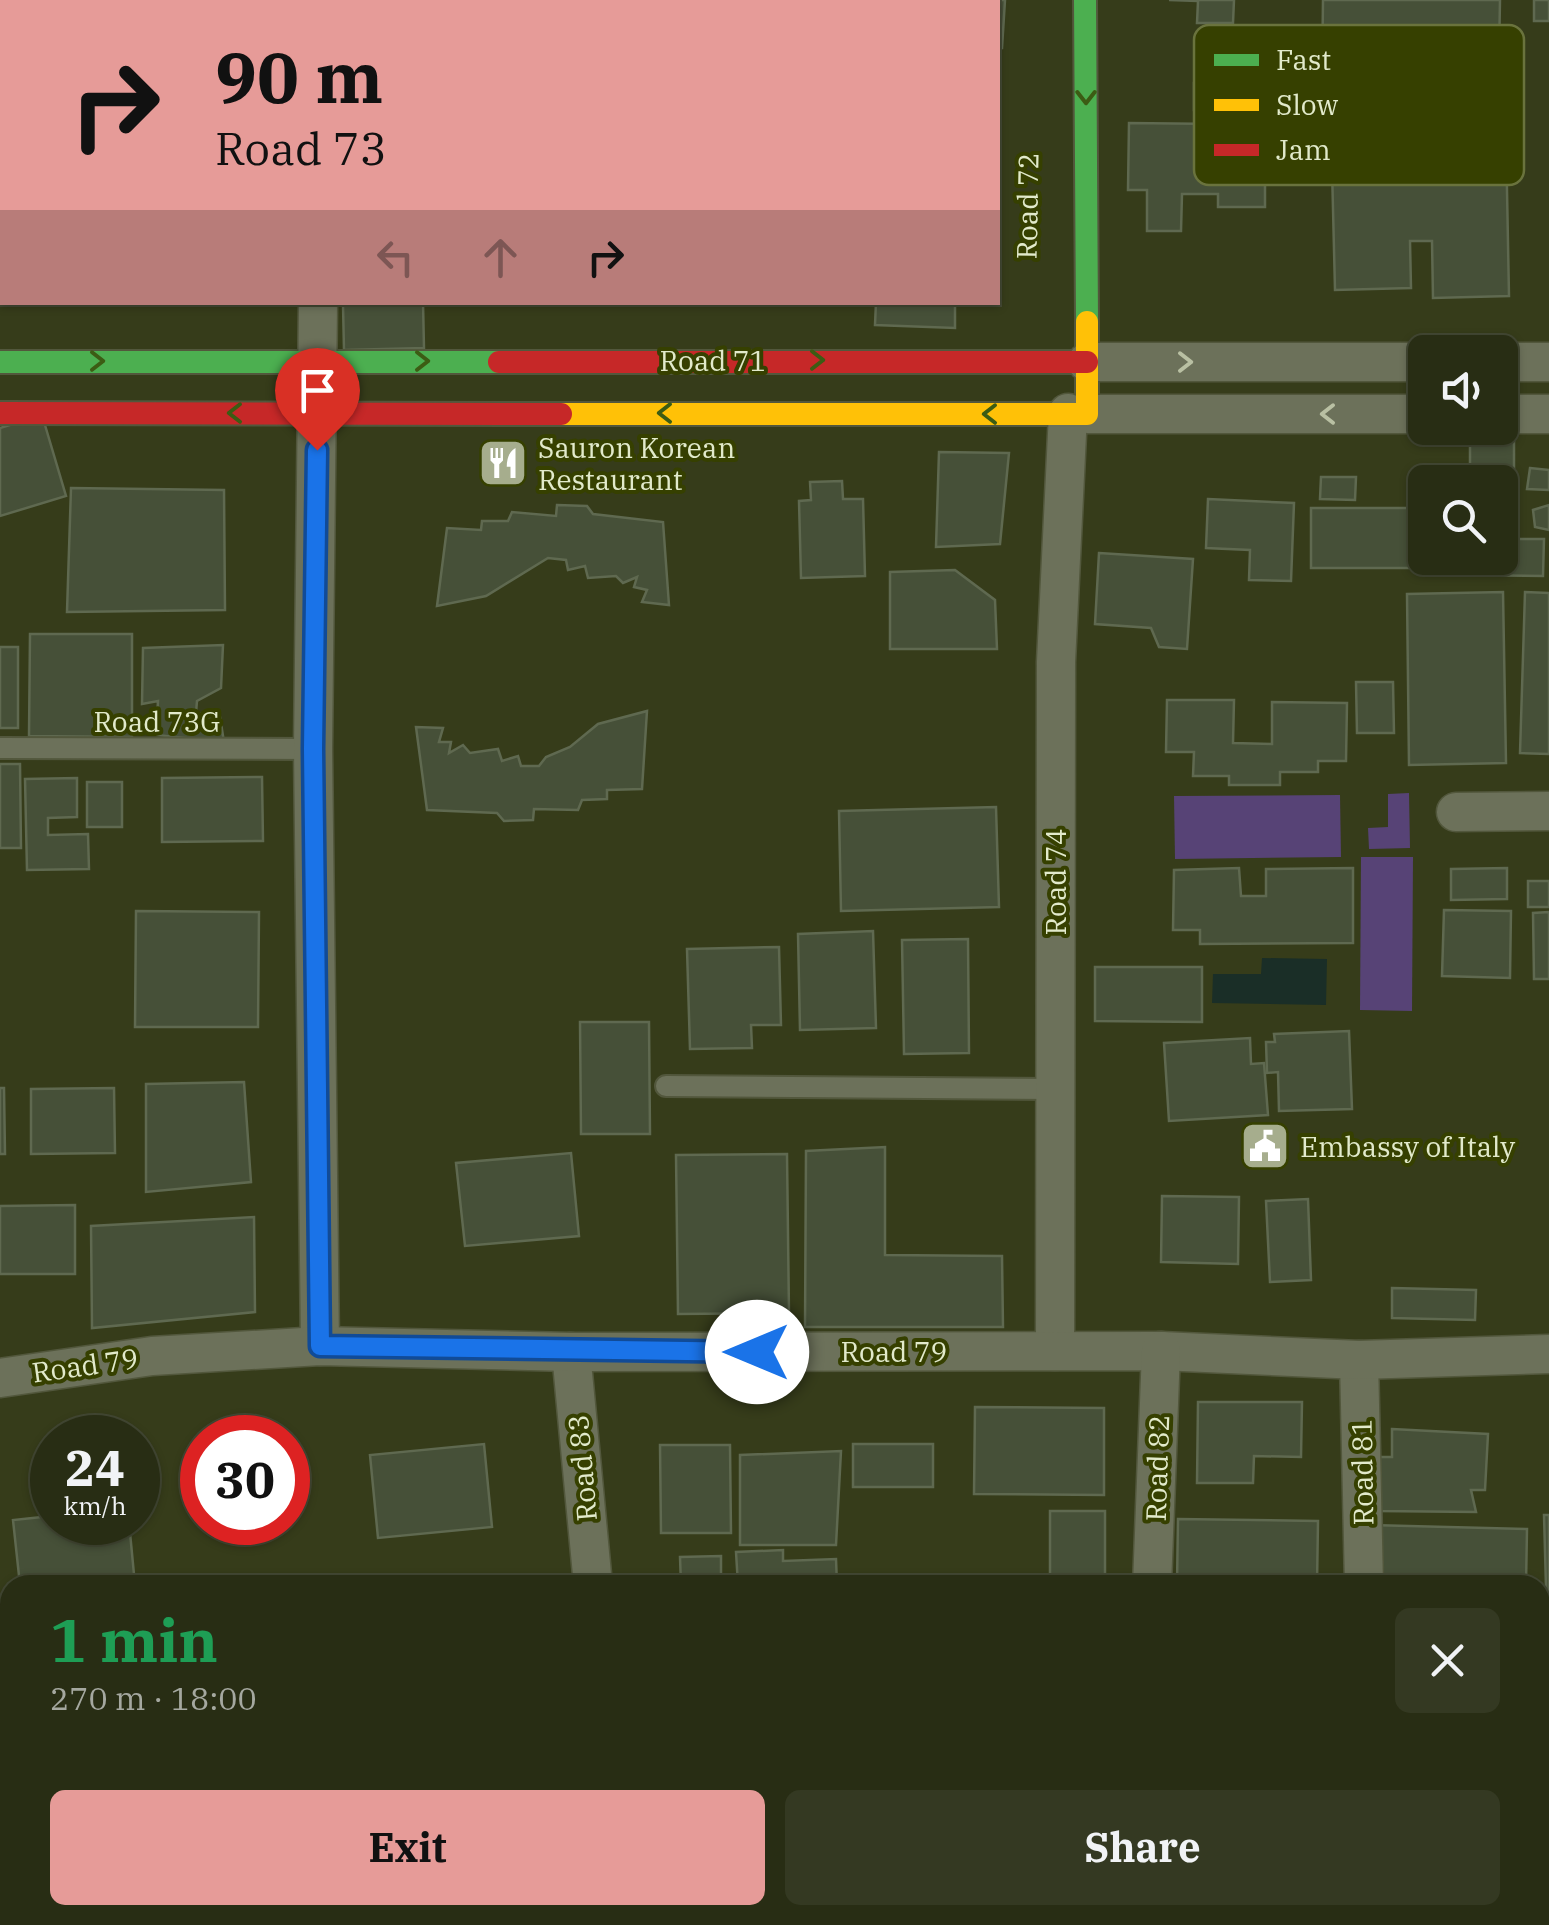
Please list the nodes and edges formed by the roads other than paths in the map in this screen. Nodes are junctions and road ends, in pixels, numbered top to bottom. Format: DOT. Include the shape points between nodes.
graph roads {
  1 [pos="1085,0"];
  2 [pos="318,305"];
  3 [pos="318,361"];
  4 [pos="0,362"];
  5 [pos="1518,362"];
  6 [pos="1549,362"];
  7 [pos="1408,363"];
  8 [pos="1064,384"];
  9 [pos="0,413"];
  10 [pos="318,413"];
  11 [pos="1408,413"];
  12 [pos="1518,414"];
  13 [pos="1549,414"];
  14 [pos="0,748"];
  15 [pos="313,749"];
  16 [pos="1549,811"];
  17 [pos="1456,812"];
  18 [pos="666,1086"];
  19 [pos="1054,1090"];
  20 [pos="320,1346"];
  21 [pos="1054,1351"];
  22 [pos="572,1352"];
  23 [pos="1161,1352"];
  24 [pos="1549,1354"];
  25 [pos="1359,1360"];
  26 [pos="0,1378"];
  27 [pos="592,1575"];
  28 [pos="1152,1575"];
  29 [pos="1364,1575"];
  1 -- 8 [label="street, one-way"];
  2 -- 3 [label="street"];
  4 -- 3 [label="street, Road 71, one-way"];
  3 -- 8 [label="street, Road 71, one-way"];
  3 -- 10 [label="street"];
  5 -- 6 [label="street"];
  8 -- 7 [label="street, Road 71, one-way"];
  8 -- 10 [label="street, Road 71, one-way"];
  11 -- 8 [label="street, Road 71, one-way"];
  8 -- 19 [label="street, Road 74"];
  10 -- 9 [label="street, Road 71, one-way"];
  10 -- 15 [label="street"];
  12 -- 13 [label="street"];
  14 -- 15 [label="lane, Road 73G"];
  15 -- 20 [label="street"];
  16 -- 17 [label="street"];
  18 -- 19 [label="lane"];
  19 -- 21 [label="street, Road 74"];
  20 -- 22 [label="street, Road 79"];
  20 -- 26 [label="street, Road 79" via="152,1356"];
  21 -- 22 [label="street, Road 79"];
  21 -- 23 [label="street, Road 79"];
  22 -- 27 [label="street, Road 83"];
  23 -- 25 [label="street, Road 79"];
  23 -- 28 [label="street, Road 82"];
  24 -- 25 [label="street, Road 79"];
  25 -- 29 [label="street, Road 81"];
}
